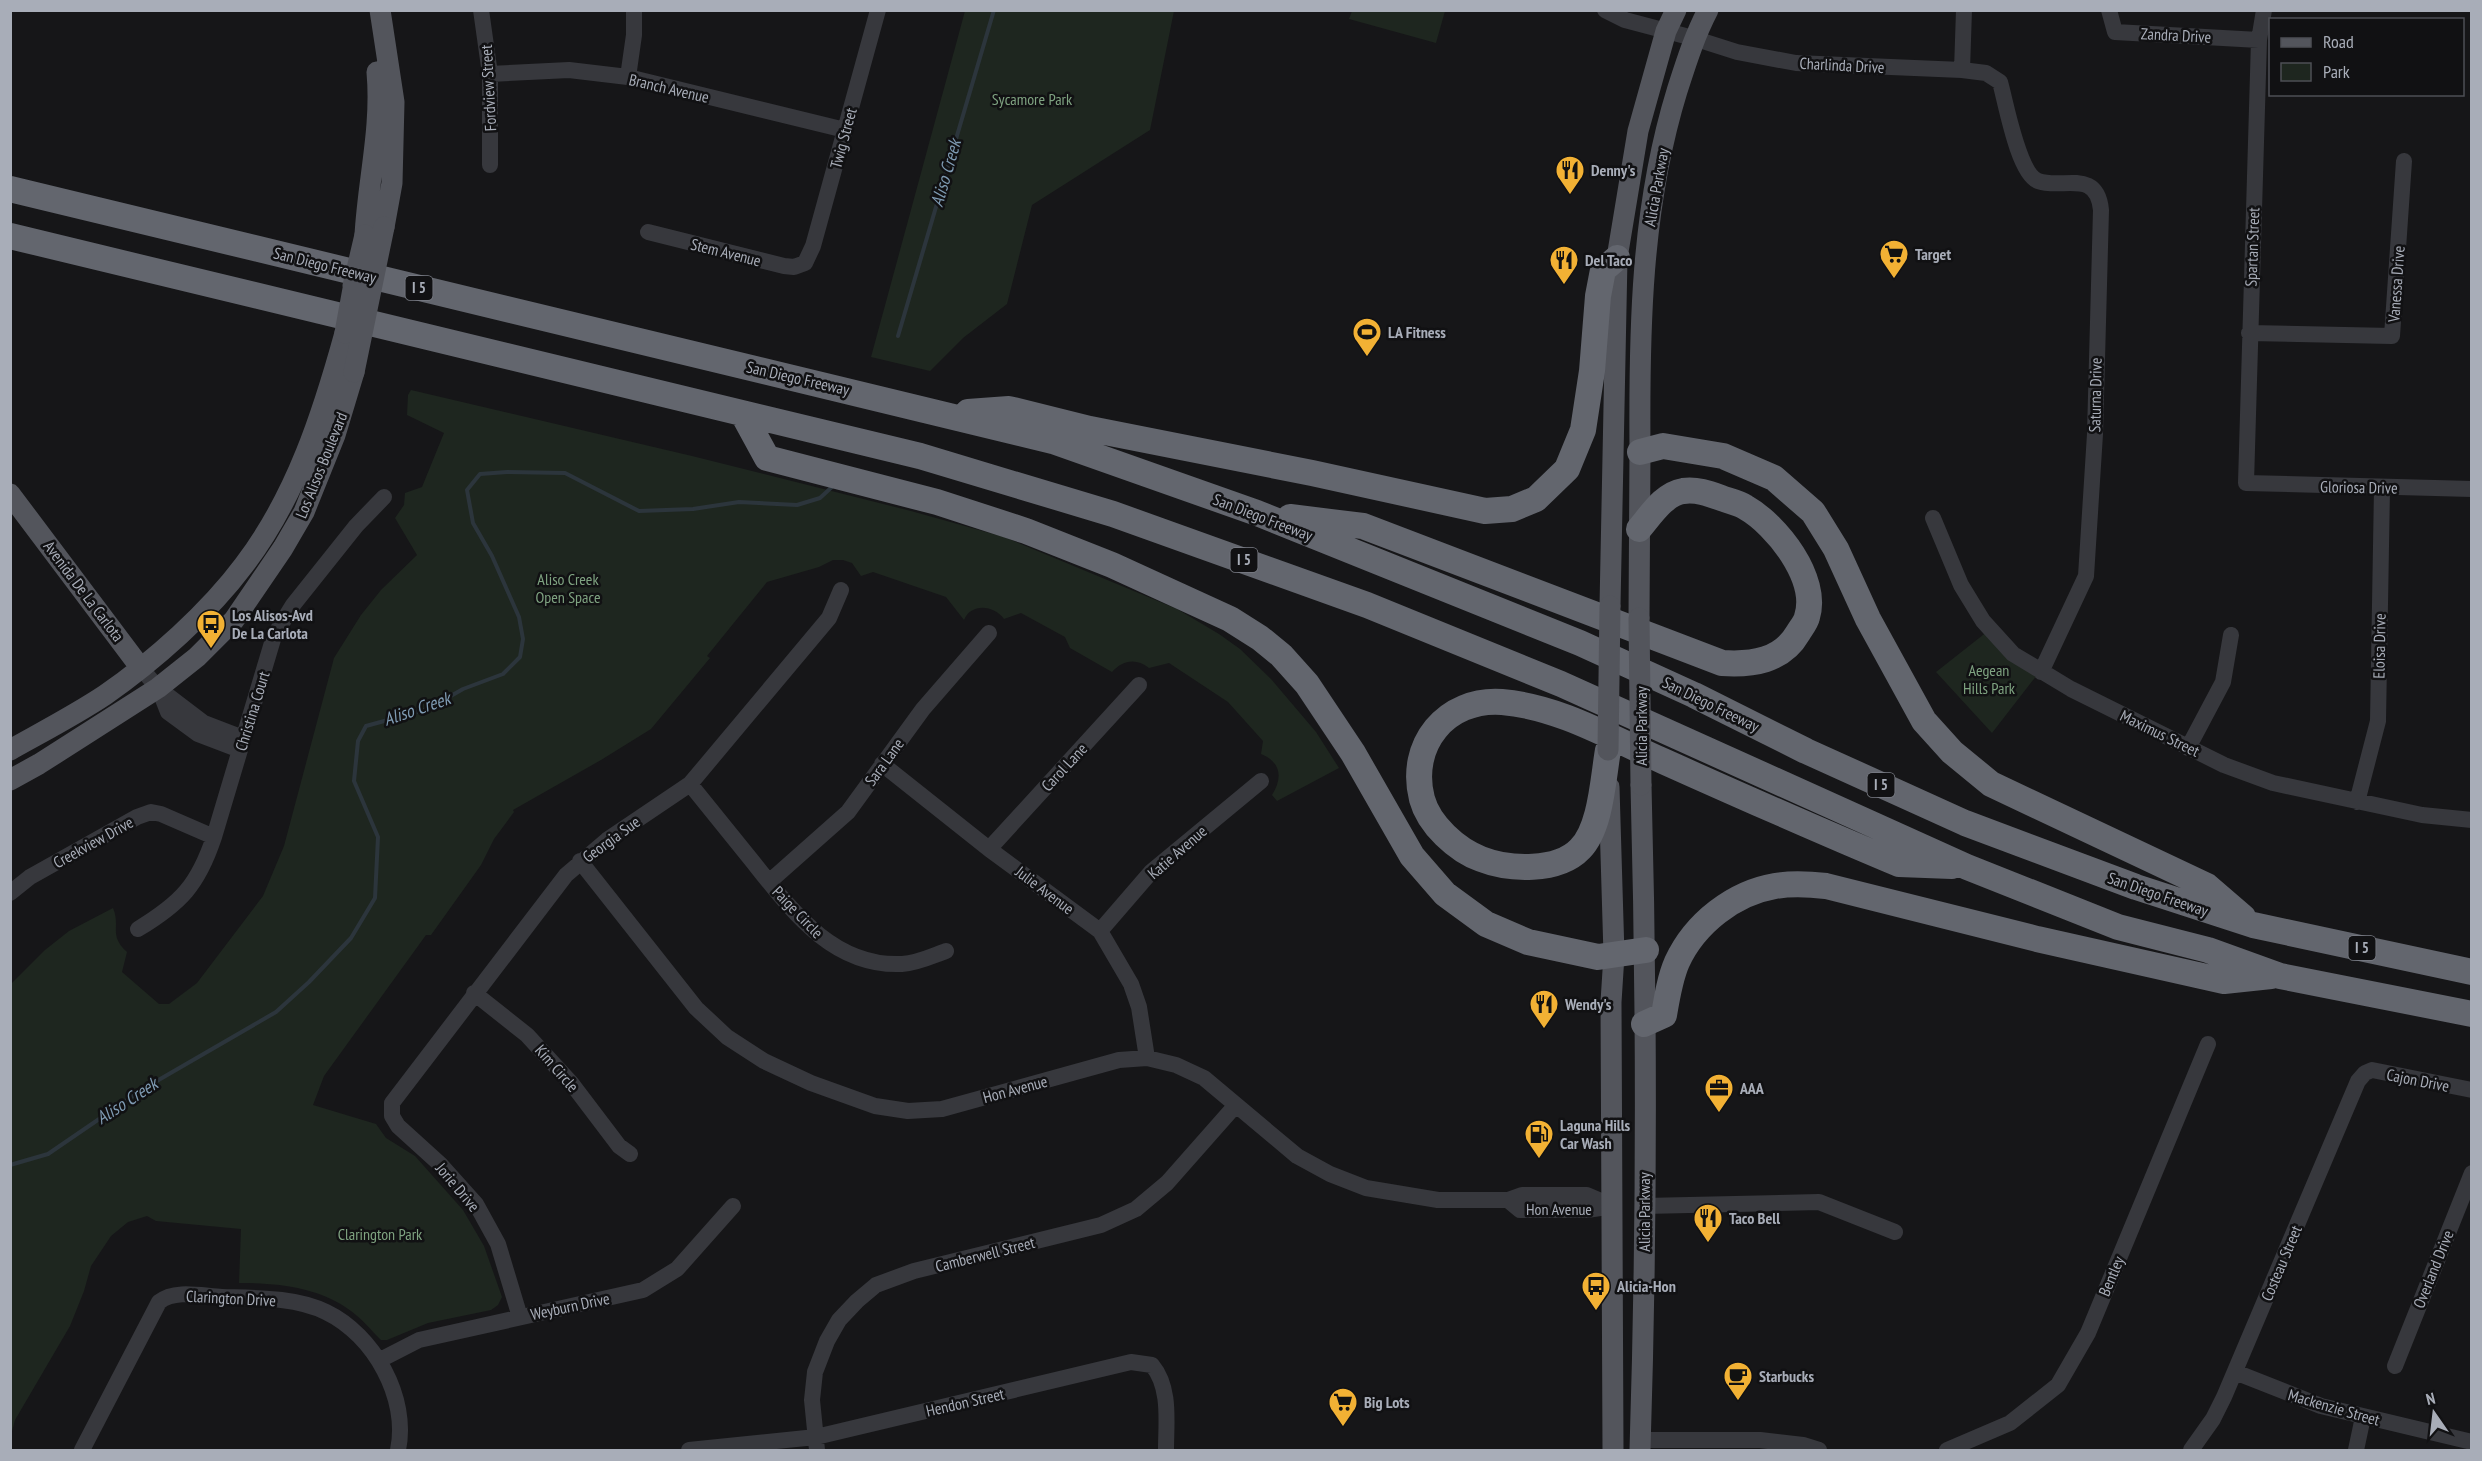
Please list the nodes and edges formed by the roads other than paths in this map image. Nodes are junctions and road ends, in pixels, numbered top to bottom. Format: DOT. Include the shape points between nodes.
graph roads {
  1 [pos="481,10"];
  2 [pos="634,10"];
  3 [pos="878,10"];
  4 [pos="1605,10"];
  5 [pos="1676,10"];
  6 [pos="1708,10"];
  7 [pos="1964,10"];
  8 [pos="2109,10"];
  9 [pos="2264,10"];
  10 [pos="380,16"];
  11 [pos="1666,31"];
  12 [pos="1693,38"];
  13 [pos="2259,40"];
  14 [pos="1962,70"];
  15 [pos="490,74"];
  16 [pos="628,77"];
  17 [pos="845,130"];
  18 [pos="2404,161"];
  19 [pos="2023,164"];
  20 [pos="490,165"];
  21 [pos="10,189"];
  22 [pos="648,232"];
  23 [pos="10,236"];
  24 [pos="1646,250"];
  25 [pos="1618,252"];
  26 [pos="805,263"];
  27 [pos="2249,333"];
  28 [pos="345,368"];
  29 [pos="935,411"];
  30 [pos="742,414"];
  31 [pos="1646,450"];
  32 [pos="1612,456"];
  33 [pos="2246,483"];
  34 [pos="2382,488"];
  35 [pos="2472,489"];
  36 [pos="10,494"];
  37 [pos="384,497"];
  38 [pos="1257,513"];
  39 [pos="1934,519"];
  40 [pos="1639,529"];
  41 [pos="841,590"];
  42 [pos="989,633"];
  43 [pos="2231,635"];
  44 [pos="140,667"];
  45 [pos="2041,672"];
  46 [pos="1139,685"];
  47 [pos="158,688"];
  48 [pos="242,744"];
  49 [pos="2188,748"];
  50 [pos="10,750"];
  51 [pos="1608,750"];
  52 [pos="882,764"];
  53 [pos="10,780"];
  54 [pos="1261,781"];
  55 [pos="690,784"];
  56 [pos="2357,802"];
  57 [pos="2472,820"];
  58 [pos="214,837"];
  59 [pos="989,849"];
  60 [pos="580,861"];
  61 [pos="1967,867"];
  62 [pos="769,882"];
  63 [pos="10,893"];
  64 [pos="2253,925"];
  65 [pos="138,929"];
  66 [pos="1100,931"];
  67 [pos="1646,950"];
  68 [pos="946,951"];
  69 [pos="1614,955"];
  70 [pos="2472,972"];
  71 [pos="2280,976"];
  72 [pos="474,993"];
  73 [pos="2472,1014"];
  74 [pos="1644,1024"];
  75 [pos="2208,1044"];
  76 [pos="1147,1058"];
  77 [pos="2365,1073"];
  78 [pos="2472,1090"];
  79 [pos="392,1103"];
  80 [pos="1235,1106"];
  81 [pos="630,1154"];
  82 [pos="2472,1173"];
  83 [pos="734,1206"];
  84 [pos="1613,1206"];
  85 [pos="1644,1206"];
  86 [pos="1895,1232"];
  87 [pos="1612,1302"];
  88 [pos="520,1317"];
  89 [pos="380,1360"];
  90 [pos="2395,1366"];
  91 [pos="2235,1372"];
  92 [pos="2363,1417"];
  93 [pos="2472,1442"];
  94 [pos="816,1444"];
  95 [pos="1640,1445"];
  96 [pos="82,1450"];
  97 [pos="398,1450"];
  98 [pos="689,1450"];
  99 [pos="1166,1450"];
  100 [pos="1613,1450"];
  101 [pos="1820,1450"];
  102 [pos="1947,1450"];
  103 [pos="2191,1450"];
  104 [pos="2356,1450"];
  1 -- 15 [label="street, Fordview Street"];
  2 -- 16 [label="street"];
  3 -- 17 [label="street, Twig Street"];
  4 -- 11 [label="street, Charlinda Drive"];
  5 -- 11 [label="main road, Alicia Parkway"];
  6 -- 12 [label="main road, Alicia Parkway"];
  7 -- 14 [label="street"];
  8 -- 13 [label="street, Zandra Drive" via="2115,32"];
  9 -- 13 [label="street, Spartan Street"];
  10 -- 28 [label="main road, Los Alisos Boulevard, bridge" via="375,46 377,133 365,235 345,333"];
  10 -- 28 [label="main road, Los Alisos Boulevard, bridge" via="394,102 392,183 384,227"];
  11 -- 12 [label="street, Charlinda Drive"];
  11 -- 25 [label="main road, Alicia Parkway" via="1638,131"];
  12 -- 14 [label="street, Charlinda Drive" via="1737,52 1796,63"];
  12 -- 24 [label="main road, Alicia Parkway" via="1667,125"];
  13 -- 27 [label="street, Spartan Street"];
  14 -- 19 [label="street, Charlinda Drive" via="1986,73 2000,82"];
  15 -- 16 [label="street, Branch Avenue" via="569,70"];
  15 -- 20 [label="street, Fordview Street"];
  16 -- 17 [label="street, Branch Avenue"];
  17 -- 26 [label="street, Twig Street"];
  18 -- 27 [label="street, Vanessa Drive" via="2392,336"];
  19 -- 45 [label="street, Saturna Drive" via="2037,181 2087,186 2098,196 2101,210 2095,434 2086,576"];
  21 -- 29 [label="highway, San Diego Freeway / I 5"];
  22 -- 26 [label="street, Stem Avenue" via="784,266"];
  23 -- 30 [label="highway, I 5"];
  24 -- 25 [label="main road"];
  24 -- 31 [label="main road, Alicia Parkway" via="1641,308"];
  25 -- 29 [label="highway" via="1603,270 1592,371 1576,450 1567,469 1536,499 1512,509 1485,511 1463,507 1010,409"];
  25 -- 32 [label="main road, Alicia Parkway"];
  27 -- 33 [label="street, Spartan Street"];
  28 -- 44 [label="main road, Los Alisos Boulevard" via="328,396 280,507 245,564 221,593"];
  28 -- 47 [label="main road, Los Alisos Boulevard" via="335,435 304,512 283,548 234,620"];
  29 -- 38 [label="highway, San Diego Freeway / I 5" via="1053,441"];
  30 -- 61 [label="highway, I 5" via="906,452 1113,514 1367,605 1561,684"];
  30 -- 69 [label="highway" via="767,458 937,502 1026,531 1230,619 1260,638 1307,684 1353,753 1412,856 1445,894 1486,924 1528,942 1598,957"];
  31 -- 32 [label="main road"];
  31 -- 40 [label="main road, Alicia Parkway"];
  31 -- 64 [label="highway" via="1663,446 1723,456 1774,478 1813,513 1836,549 1868,619 1924,721 1952,752 1991,784 2207,886"];
  32 -- 51 [label="main road, Alicia Parkway, bridge"];
  33 -- 34 [label="street, Gloriosa Drive"];
  34 -- 35 [label="street, Gloriosa Drive"];
  34 -- 56 [label="street, Eloisa Drive" via="2378,722"];
  36 -- 44 [label="main road, Avenida De La Carlota"];
  37 -- 48 [label="street, Christina Court" via="293,605 274,636"];
  38 -- 40 [label="highway" via="1363,526 1722,663 1747,664 1773,658 1793,643 1808,617 1809,592 1798,563 1782,540 1746,507 1704,491 1682,491 1661,502"];
  38 -- 64 [label="highway, San Diego Freeway / I 5" via="1580,643 1965,823 2136,887"];
  39 -- 45 [label="street, Maximus Street" via="1971,606 2013,654"];
  40 -- 67 [label="main road, Alicia Parkway, bridge"];
  41 -- 55 [label="street, Georgia Sue" via="829,618"];
  42 -- 52 [label="street, Sara Lane" via="922,709"];
  43 -- 49 [label="street" via="2223,682"];
  44 -- 47 [label="street, Avenida De La Carlota"];
  44 -- 50 [label="main road, Los Alisos Boulevard" via="104,696"];
  45 -- 49 [label="street, Maximus Street"];
  46 -- 59 [label="street, Carol Lane"];
  47 -- 48 [label="street, Avenida De La Carlota" via="168,712 198,734"];
  47 -- 53 [label="main road, Los Alisos Boulevard"];
  48 -- 58 [label="street, Christina Court"];
  49 -- 56 [label="street, Maximus Street" via="2273,783"];
  51 -- 61 [label="highway" via="1589,836 1570,858 1556,863 1507,865 1481,859 1452,842 1433,821 1423,802 1422,756 1426,741 1437,726 1464,707 1503,702 1573,720 1899,864"];
  51 -- 69 [label="main road, Alicia Parkway"];
  52 -- 59 [label="street, Julie Avenue"];
  52 -- 62 [label="street, Sara Lane" via="848,812"];
  54 -- 66 [label="street, Katie Avenue" via="1151,872"];
  55 -- 60 [label="street, Georgia Sue"];
  55 -- 62 [label="street, Paige Circle"];
  56 -- 57 [label="street, Maximus Street"];
  58 -- 63 [label="street, Creekview Drive" via="151,812 30,877"];
  58 -- 65 [label="street, Christina Court" via="203,867 188,891 167,912"];
  59 -- 66 [label="street, Julie Avenue"];
  60 -- 72 [label="street, Georgia Sue"];
  60 -- 76 [label="street, Hon Avenue" via="696,1008 728,1037 764,1061 875,1106 908,1111 942,1109 1119,1060"];
  61 -- 71 [label="highway, I 5" via="2118,927 2208,950"];
  62 -- 68 [label="street, Paige Circle" via="809,928 854,955 901,964"];
  64 -- 70 [label="highway, San Diego Freeway / I 5"];
  66 -- 76 [label="street, Julie Avenue" via="1131,984"];
  67 -- 69 [label="highway"];
  67 -- 74 [label="main road, Alicia Parkway"];
  69 -- 84 [label="main road, Alicia Parkway"];
  71 -- 73 [label="highway, I 5"];
  71 -- 74 [label="highway" via="2224,981 1826,886 1775,886 1747,894 1723,907 1696,932 1674,968 1664,1015"];
  72 -- 79 [label="street, Georgia Sue"];
  72 -- 81 [label="street, Kim Circle" via="527,1035 572,1084 619,1146"];
  74 -- 85 [label="main road, Alicia Parkway"];
  75 -- 102 [label="street, Bentley" via="2088,1333 2058,1385 2010,1423"];
  76 -- 80 [label="street, Hon Avenue" via="1204,1078"];
  77 -- 78 [label="street, Cajon Drive" via="2372,1070"];
  77 -- 91 [label="street, Costeau Street" via="2358,1081"];
  79 -- 88 [label="street, Jorie Drive" via="392,1116 398,1126 476,1204 498,1244"];
  80 -- 84 [label="street, Hon Avenue" via="1297,1156 1366,1188 1438,1200 1587,1195"];
  80 -- 94 [label="street, Camberwell Street" via="1167,1183 1136,1209 1101,1225 914,1271 876,1285 839,1320 815,1372 812,1400"];
  82 -- 90 [label="street, Overland Drive"];
  83 -- 88 [label="street, Weyburn Drive" via="677,1269 643,1290"];
  84 -- 85 [label="main road"];
  84 -- 87 [label="main road, Alicia Parkway"];
  85 -- 86 [label="street" via="1819,1202"];
  85 -- 95 [label="main road, Alicia Parkway"];
  87 -- 95 [label="main road" via="1625,1349 1627,1428"];
  87 -- 100 [label="main road, Alicia Parkway"];
  88 -- 89 [label="street, Weyburn Drive" via="419,1340"];
  89 -- 96 [label="street, Clarington Drive" via="353,1330 326,1311 296,1302 260,1298 168,1296 159,1302"];
  89 -- 97 [label="street" via="397,1410"];
  91 -- 92 [label="street, Mackenzie Street" via="2304,1400"];
  91 -- 103 [label="street, Costeau Street" via="2213,1419"];
  92 -- 93 [label="street, Mackenzie Street"];
  92 -- 104 [label="street"];
  94 -- 98 [label="street, Hendon Street"];
  94 -- 99 [label="street, Hendon Street" via="1140,1362 1152,1365 1165,1386"];
  95 -- 101 [label="street" via="1760,1440"];
}
